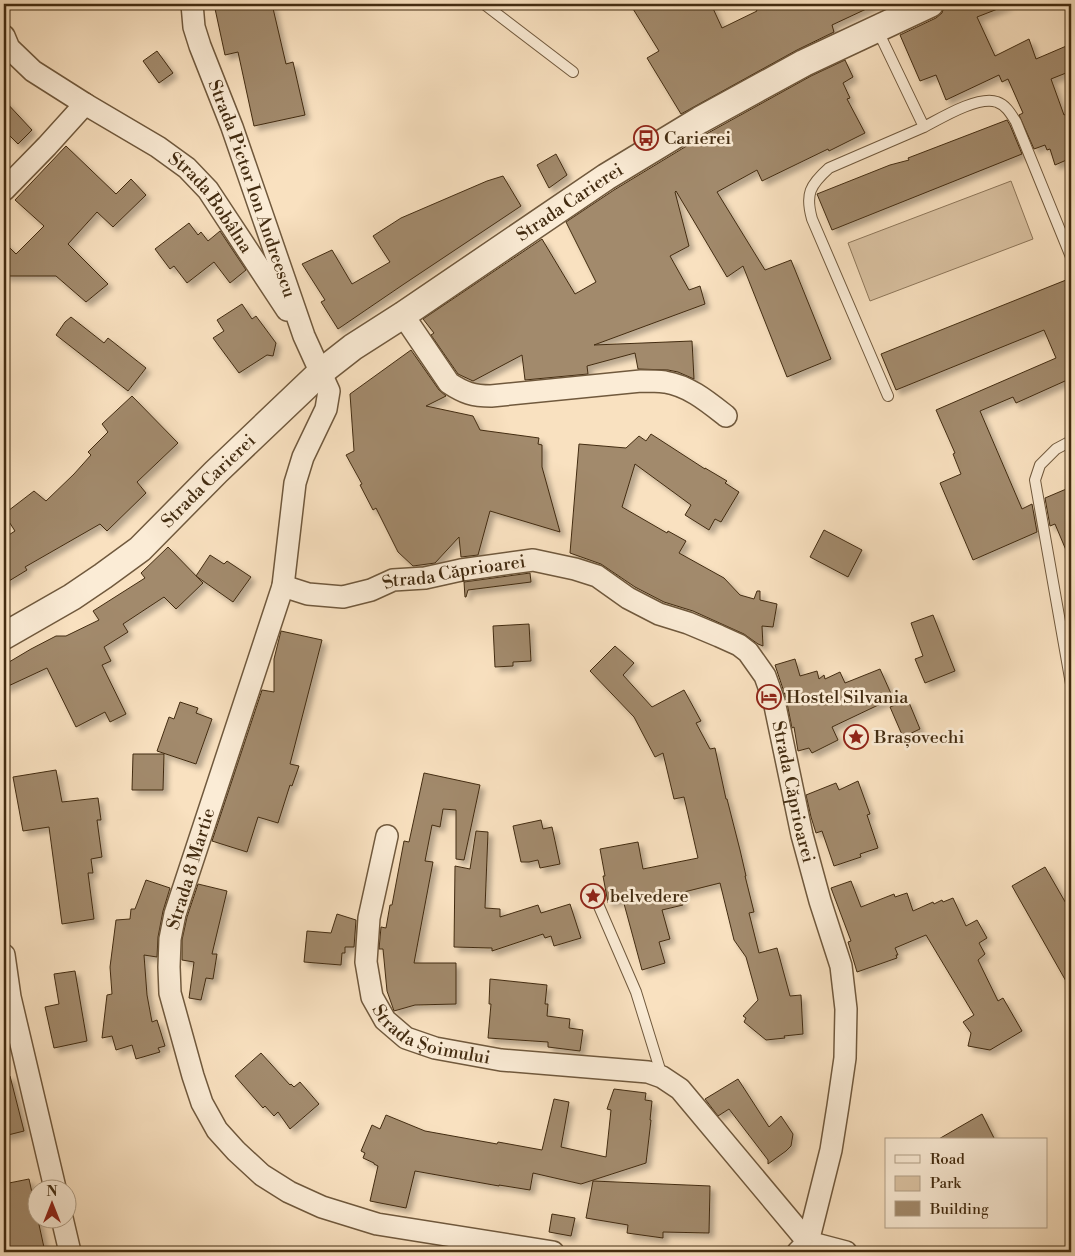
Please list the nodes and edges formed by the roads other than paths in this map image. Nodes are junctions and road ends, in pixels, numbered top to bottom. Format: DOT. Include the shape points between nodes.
graph roads {
  1 [pos="192,4"];
  2 [pos="484,4"];
  3 [pos="930,4"];
  4 [pos="877,28"];
  5 [pos="4,36"];
  6 [pos="572,72"];
  7 [pos="85,104"];
  8 [pos="924,127"];
  9 [pos="4,190"];
  10 [pos="1071,257"];
  11 [pos="403,315"];
  12 [pos="304,336"];
  13 [pos="321,372"];
  14 [pos="888,396"];
  15 [pos="726,416"];
  16 [pos="1071,440"];
  17 [pos="283,586"];
  18 [pos="4,636"];
  19 [pos="1071,684"];
  20 [pos="387,836"];
  21 [pos="598,904"];
  22 [pos="4,955"];
  23 [pos="662,1078"];
  24 [pos="53,1178"];
  25 [pos="64,1228"];
  26 [pos="807,1249"];
  27 [pos="70,1252"];
  28 [pos="553,1252"];
  29 [pos="846,1252"];
  1 -- 12 [label="street, Strada Pictor Ion Andreescu" via="200,46 232,127"];
  2 -- 6 [label="lane"];
  3 -- 4 [label="street, Strada Carierei"];
  4 -- 8 [label="lane"];
  4 -- 11 [label="street, Strada Carierei" via="804,63 654,147"];
  5 -- 7 [label="street, Strada Bobâlna" via="9,48 32,71"];
  7 -- 9 [label="street"];
  7 -- 12 [label="street, Strada Bobâlna" via="158,147 187,168 208,190"];
  8 -- 10 [label="lane" via="974,103 998,102 1010,112"];
  8 -- 14 [label="lane" via="829,168 811,188 808,205"];
  11 -- 13 [label="street, Strada Carierei"];
  11 -- 15 [label="street" via="450,383 460,391 491,396 641,381 664,382 682,386 701,396"];
  12 -- 13 [label="street, Strada Pictor Ion Andreescu"];
  13 -- 17 [label="street, Strada 8 Martie" via="329,391 326,409 295,483"];
  13 -- 18 [label="street, Strada Carierei" via="140,549 72,597"];
  16 -- 19 [label="lane" via="1040,465 1035,480"];
  17 -- 26 [label="street, Strada Căprioarei" via="308,594 343,597 393,580 425,578 533,560 597,576 628,598 659,614 719,636 748,652 765,676 774,701 802,835 840,966 846,1009 845,1058 831,1150"];
  17 -- 28 [label="street, Strada 8 Martie" via="175,914 170,939 170,993 202,1104 217,1130 262,1175 322,1207 377,1224"];
  20 -- 23 [label="street, Strada Șoimului" via="369,918 366,962 372,997 384,1020 406,1038 435,1048 501,1060 648,1072"];
  21 -- 23 [label="lane" via="636,992"];
  22 -- 24 [label="street" via="10,997"];
  23 -- 26 [label="street, Strada Șoimului" via="680,1089"];
  25 -- 27 [label="street"];
  26 -- 29 [label="street"];
}
